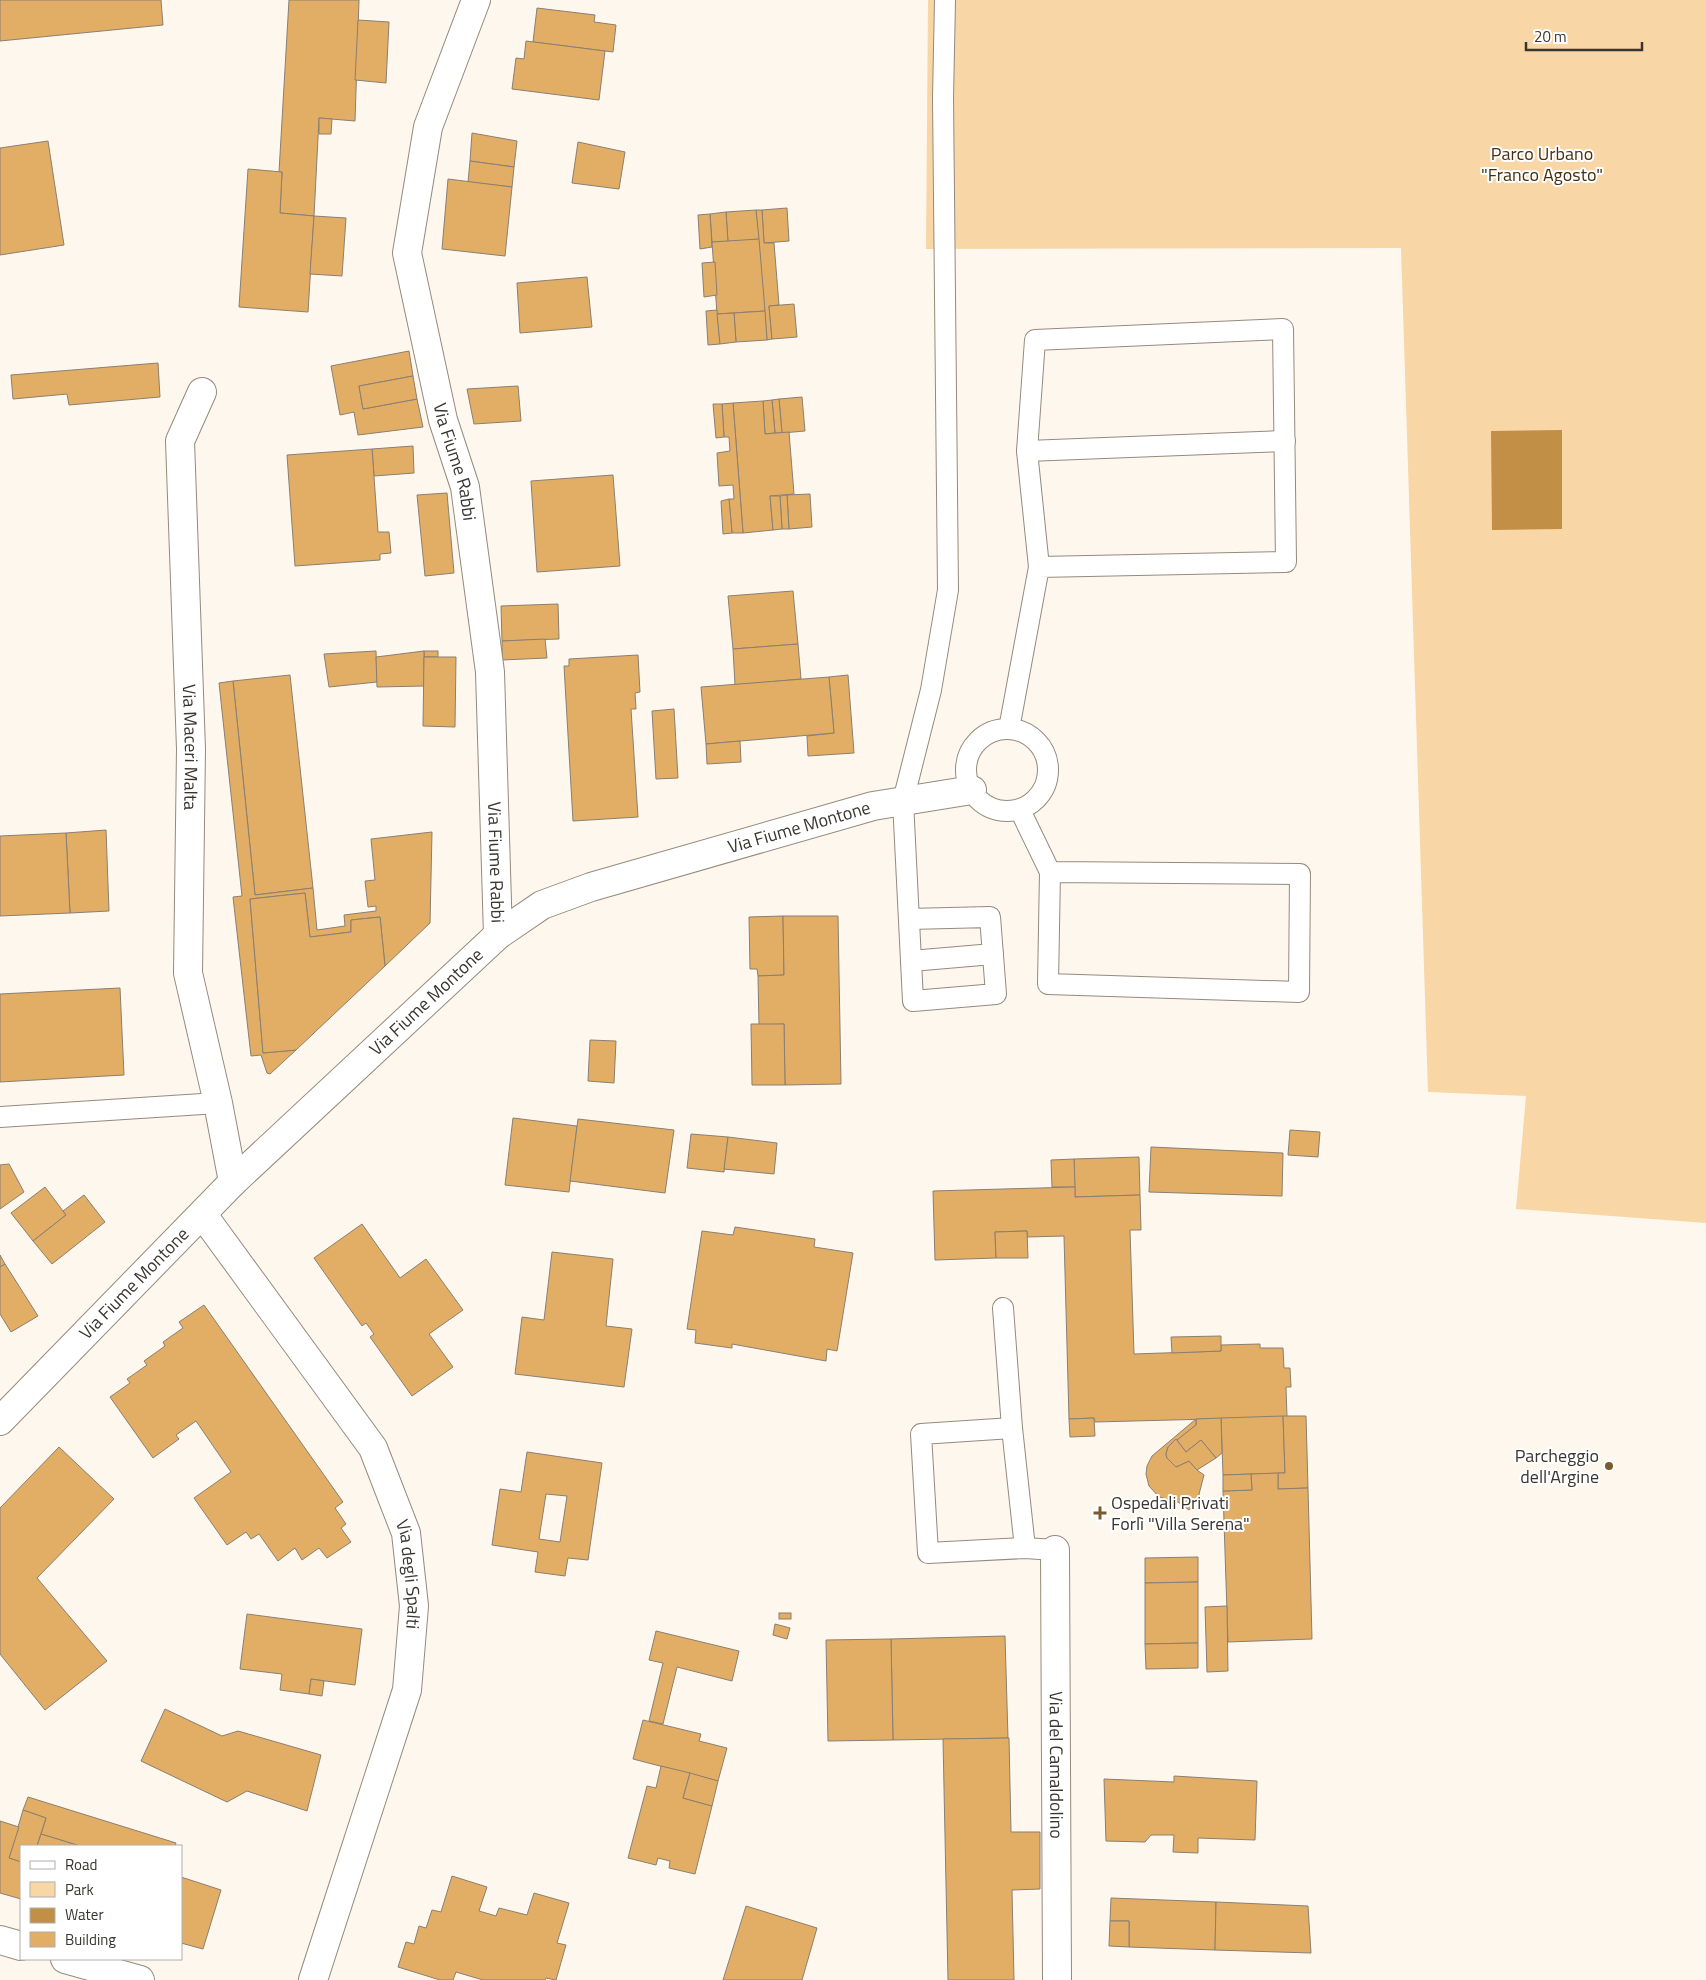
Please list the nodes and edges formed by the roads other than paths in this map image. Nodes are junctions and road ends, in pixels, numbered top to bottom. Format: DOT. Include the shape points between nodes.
graph roads {
  1 [pos="476,0"];
  2 [pos="945,0"];
  3 [pos="202,392"];
  4 [pos="1284,441"];
  5 [pos="1027,451"];
  6 [pos="1039,567"];
  7 [pos="1009,729"];
  8 [pos="972,790"];
  9 [pos="903,800"];
  10 [pos="1020,810"];
  11 [pos="1050,872"];
  12 [pos="909,919"];
  13 [pos="498,935"];
  14 [pos="993,954"];
  15 [pos="911,961"];
  16 [pos="218,1103"];
  17 [pos="0,1117"];
  18 [pos="233,1182"];
  19 [pos="203,1215"];
  20 [pos="1003,1308"];
  21 [pos="0,1421"];
  22 [pos="1012,1428"];
  23 [pos="1025,1548"];
  24 [pos="1055,1550"];
  25 [pos="0,1940"];
  26 [pos="20,1946"];
  27 [pos="69,1960"];
  28 [pos="140,1980"];
  29 [pos="313,1980"];
  30 [pos="1057,1980"];
  1 -- 13 [label="street, Via Fiume Rabbi" via="428,128 407,254 443,420 465,487 485,633 490,672"];
  2 -- 9 [label="lane" via="948,590 931,690"];
  3 -- 16 [label="street, Via Maceri Malta" via="180,441 191,749 188,973"];
  4 -- 5 [label="lane"];
  4 -- 5 [label="lane" via="1283,329 1035,340"];
  4 -- 6 [label="lane" via="1286,562"];
  5 -- 6 [label="lane"];
  6 -- 7 [label="lane"];
  7 -- 8 [label="lane" via="991,733 976,744 966,767"];
  7 -- 10 [label="lane" via="1029,735 1039,744 1046,755 1048,768 1047,781 1041,793"];
  8 -- 9 [label="street, Via Fiume Montone"];
  8 -- 10 [label="lane" via="980,802 992,808"];
  9 -- 12 [label="lane"];
  9 -- 13 [label="street, Via Fiume Montone" via="812,822 591,886 542,905"];
  10 -- 11 [label="lane"];
  11 -- 11 [label="lane" via="1048,984 1298,992 1300,874"];
  12 -- 14 [label="lane" via="990,917"];
  12 -- 15 [label="lane"];
  13 -- 18 [label="street, Via Fiume Montone"];
  14 -- 15 [label="lane"];
  14 -- 15 [label="lane" via="996,994 913,1001"];
  16 -- 17 [label="lane"];
  16 -- 18 [label="street, Via Maceri Malta"];
  18 -- 19 [label="street, Via Fiume Montone"];
  19 -- 21 [label="street, Via Fiume Montone"];
  19 -- 29 [label="street, Via degli Spalti" via="373,1448 406,1533 414,1606 407,1690"];
  20 -- 22 [label="lane"];
  22 -- 23 [label="lane"];
  22 -- 23 [label="lane" via="920,1434 928,1553"];
  23 -- 24 [label="lane"];
  24 -- 30 [label="street, Via del Camaldolino"];
  25 -- 26 [label="street"];
  27 -- 28 [label="street"];
}
